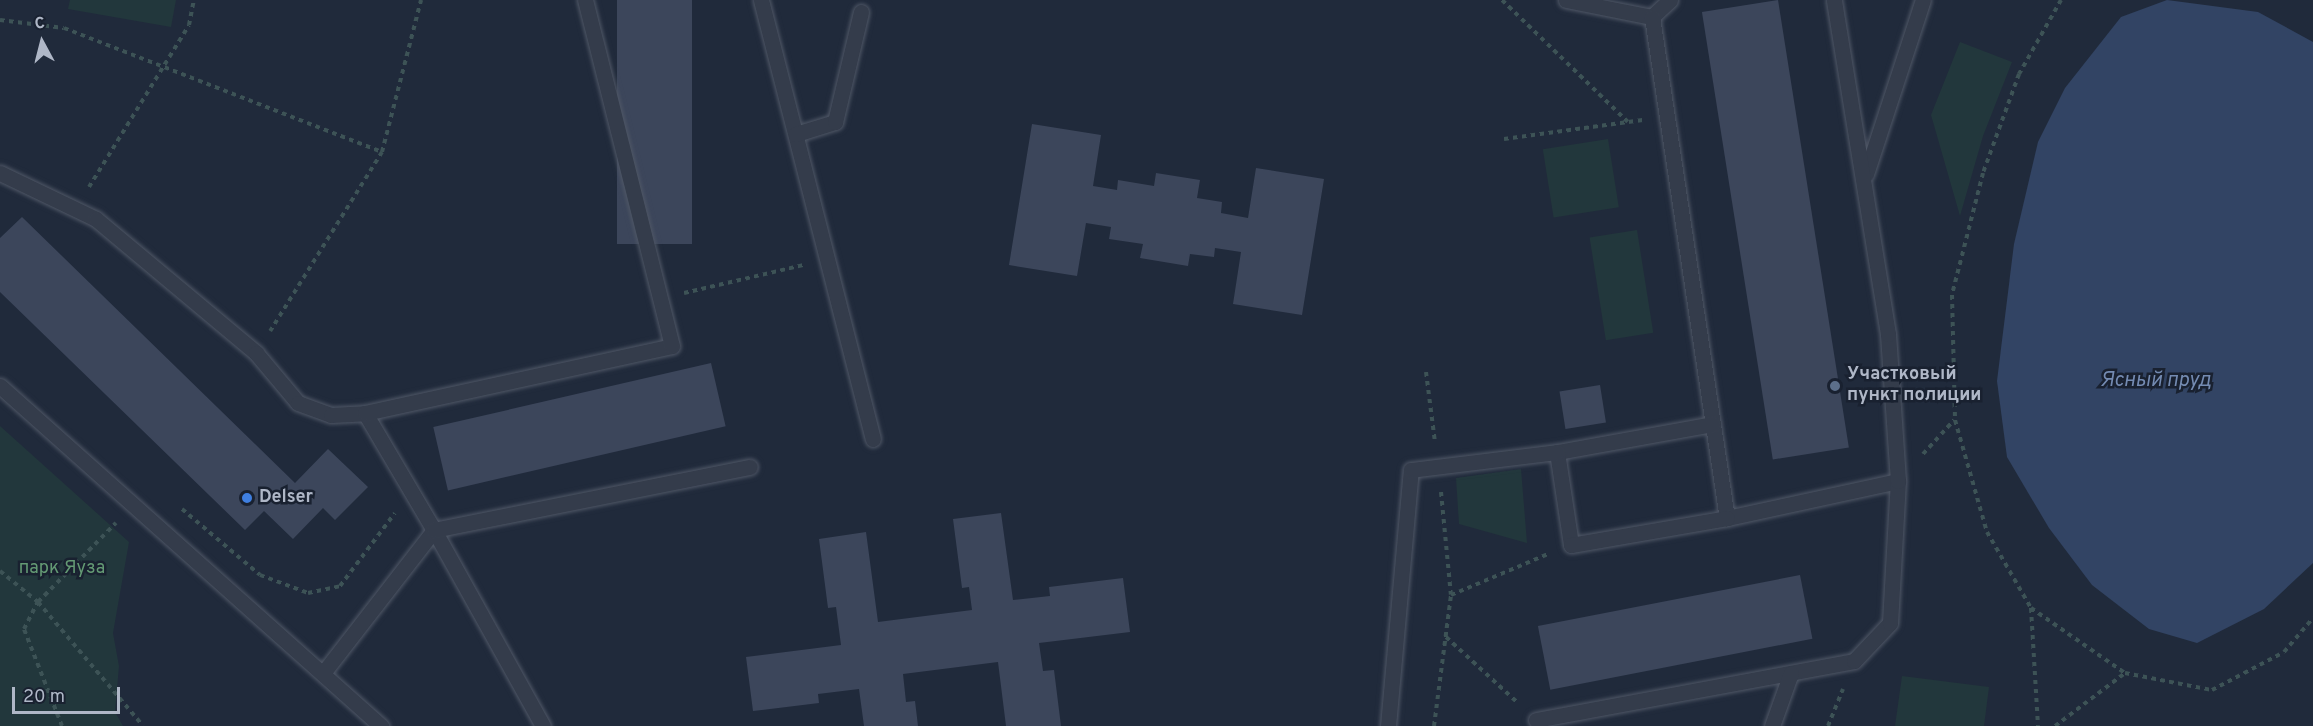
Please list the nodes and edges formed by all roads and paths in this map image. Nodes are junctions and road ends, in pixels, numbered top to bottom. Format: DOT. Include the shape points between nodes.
graph roads {
  1 [pos="194,0"];
  2 [pos="421,0"];
  3 [pos="585,0"];
  4 [pos="761,0"];
  5 [pos="1502,0"];
  6 [pos="1566,0"];
  7 [pos="1670,0"];
  8 [pos="1834,0"];
  9 [pos="1923,0"];
  10 [pos="2061,0"];
  11 [pos="861,12"];
  12 [pos="1652,17"];
  13 [pos="0,20"];
  14 [pos="163,66"];
  15 [pos="1667,117"];
  16 [pos="1628,122"];
  17 [pos="796,134"];
  18 [pos="1504,140"];
  19 [pos="382,152"];
  20 [pos="0,172"];
  21 [pos="1865,177"];
  22 [pos="76,208"];
  23 [pos="823,260"];
  24 [pos="660,298"];
  25 [pos="256,353"];
  26 [pos="1426,372"];
  27 [pos="0,386"];
  28 [pos="365,413"];
  29 [pos="1955,420"];
  30 [pos="1713,424"];
  31 [pos="873,439"];
  32 [pos="1557,452"];
  33 [pos="750,467"];
  34 [pos="1439,467"];
  35 [pos="1898,481"];
  36 [pos="410,494"];
  37 [pos="173,502"];
  38 [pos="133,506"];
  39 [pos="1726,518"];
  40 [pos="434,530"];
  41 [pos="1571,544"];
  42 [pos="0,571"];
  43 [pos="1451,595"];
  44 [pos="38,602"];
  45 [pos="2031,608"];
  46 [pos="2313,618"];
  47 [pos="1446,637"];
  48 [pos="1854,661"];
  49 [pos="324,672"];
  50 [pos="1791,673"];
  51 [pos="2125,673"];
  52 [pos="1536,720"];
  53 [pos="62,726"];
  54 [pos="143,726"];
  55 [pos="381,726"];
  56 [pos="543,726"];
  57 [pos="1388,726"];
  58 [pos="1434,726"];
  59 [pos="1772,726"];
  60 [pos="1828,726"];
  61 [pos="2038,726"];
  62 [pos="2055,726"];
  1 -- 14 [label="path" via="189,25"];
  2 -- 19 [label="path"];
  3 -- 24 [label="lane"];
  4 -- 17 [label="lane"];
  5 -- 16 [label="path"];
  6 -- 12 [label="lane"];
  7 -- 12 [label="lane"];
  8 -- 21 [label="lane"];
  9 -- 21 [label="lane"];
  10 -- 29 [label="path" via="2019,74 1980,184 1952,295"];
  11 -- 17 [label="lane" via="835,122"];
  12 -- 15 [label="lane"];
  13 -- 14 [label="path" via="64,28"];
  14 -- 19 [label="path"];
  14 -- 22 [label="path"];
  15 -- 16 [label="path"];
  15 -- 30 [label="lane"];
  16 -- 18 [label="path"];
  17 -- 23 [label="lane"];
  19 -- 25 [label="path"];
  20 -- 22 [label="lane"];
  21 -- 35 [label="lane" via="1888,334"];
  22 -- 25 [label="lane" via="96,219"];
  23 -- 24 [label="path"];
  23 -- 31 [label="lane"];
  24 -- 28 [label="lane" via="672,346"];
  25 -- 28 [label="lane" via="298,403 331,415"];
  26 -- 34 [label="path"];
  27 -- 38 [label="lane"];
  28 -- 36 [label="lane"];
  29 -- 35 [label="path"];
  29 -- 45 [label="path" via="1987,532"];
  30 -- 32 [label="lane"];
  30 -- 39 [label="lane"];
  32 -- 34 [label="lane"];
  32 -- 41 [label="lane"];
  33 -- 40 [label="lane"];
  34 -- 43 [label="path"];
  34 -- 57 [label="lane" via="1411,471"];
  35 -- 39 [label="lane"];
  35 -- 48 [label="lane" via="1890,624"];
  36 -- 37 [label="path" via="340,586 308,593 260,575"];
  36 -- 40 [label="lane"];
  38 -- 44 [label="path"];
  38 -- 49 [label="lane"];
  39 -- 41 [label="lane"];
  40 -- 49 [label="lane"];
  40 -- 56 [label="lane"];
  41 -- 43 [label="path"];
  42 -- 44 [label="path"];
  43 -- 47 [label="path"];
  44 -- 53 [label="path" via="24,628"];
  44 -- 54 [label="path"];
  45 -- 51 [label="path"];
  45 -- 61 [label="path"];
  46 -- 51 [label="path" via="2284,652 2212,690"];
  47 -- 52 [label="path"];
  47 -- 58 [label="path"];
  48 -- 50 [label="lane"];
  48 -- 60 [label="path"];
  49 -- 55 [label="lane"];
  50 -- 52 [label="lane"];
  50 -- 59 [label="lane"];
  51 -- 62 [label="path"];
}
